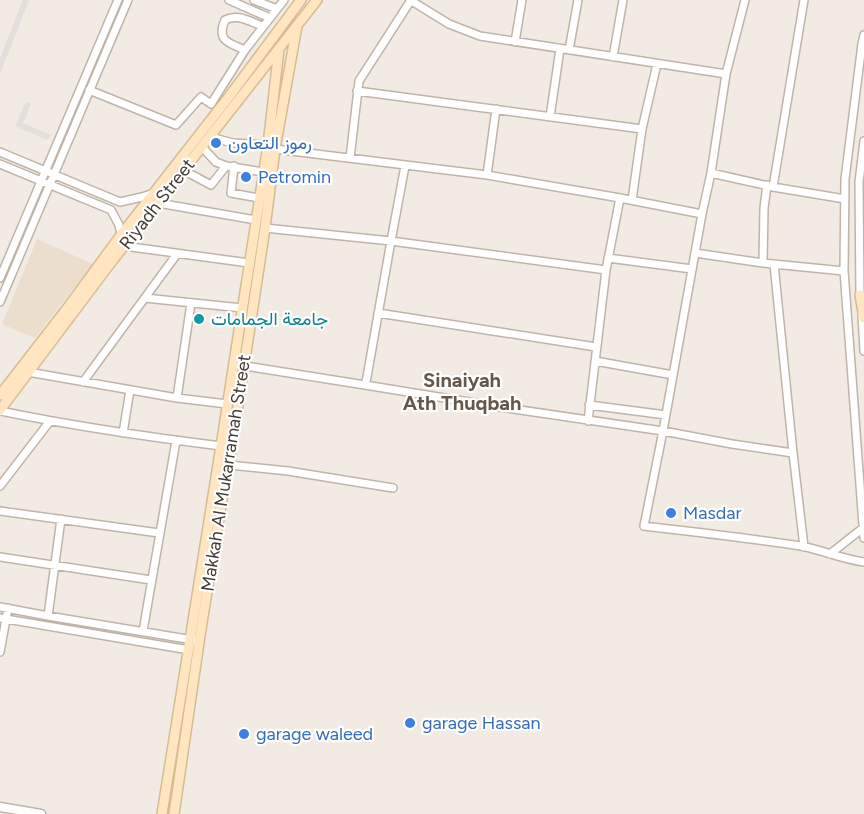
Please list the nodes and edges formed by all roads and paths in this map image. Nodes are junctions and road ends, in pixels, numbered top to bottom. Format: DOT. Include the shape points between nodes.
graph roads {
  1 [pos="118,0"];
  2 [pos="128,0"];
  3 [pos="229,0"];
  4 [pos="254,0"];
  5 [pos="284,0"];
  6 [pos="301,0"];
  7 [pos="317,0"];
  8 [pos="411,0"];
  9 [pos="522,0"];
  10 [pos="579,0"];
  11 [pos="623,0"];
  12 [pos="745,0"];
  13 [pos="804,0"];
  14 [pos="277,9"];
  15 [pos="270,18"];
  16 [pos="263,26"];
  17 [pos="297,26"];
  18 [pos="864,35"];
  19 [pos="515,42"];
  20 [pos="279,49"];
  21 [pos="560,49"];
  22 [pos="245,50"];
  23 [pos="569,50"];
  24 [pos="613,57"];
  25 [pos="657,64"];
  26 [pos="262,70"];
  27 [pos="276,73"];
  28 [pos="726,74"];
  29 [pos="89,90"];
  30 [pos="357,91"];
  31 [pos="231,102"];
  32 [pos="496,109"];
  33 [pos="549,117"];
  34 [pos="642,129"];
  35 [pos="210,137"];
  36 [pos="864,141"];
  37 [pos="202,147"];
  38 [pos="271,147"];
  39 [pos="0,152"];
  40 [pos="350,158"];
  41 [pos="0,165"];
  42 [pos="230,166"];
  43 [pos="405,166"];
  44 [pos="183,170"];
  45 [pos="46,171"];
  46 [pos="263,172"];
  47 [pos="711,173"];
  48 [pos="54,175"];
  49 [pos="487,175"];
  50 [pos="41,182"];
  51 [pos="50,185"];
  52 [pos="770,186"];
  53 [pos="156,192"];
  54 [pos="259,198"];
  55 [pos="620,198"];
  56 [pos="845,199"];
  57 [pos="116,200"];
  58 [pos="632,200"];
  59 [pos="158,203"];
  60 [pos="111,210"];
  61 [pos="702,214"];
  62 [pos="256,220"];
  63 [pos="265,228"];
  64 [pos="121,236"];
  65 [pos="391,241"];
  66 [pos="124,246"];
  67 [pos="695,253"];
  68 [pos="177,254"];
  69 [pos="608,258"];
  70 [pos="250,260"];
  71 [pos="763,263"];
  72 [pos="774,264"];
  73 [pos="258,269"];
  74 [pos="692,269"];
  75 [pos="606,270"];
  76 [pos="844,271"];
  77 [pos="0,278"];
  78 [pos="860,295"];
  79 [pos="145,298"];
  80 [pos="0,302"];
  81 [pos="191,303"];
  82 [pos="242,308"];
  83 [pos="378,313"];
  84 [pos="864,318"];
  85 [pos="596,347"];
  86 [pos="864,351"];
  87 [pos="595,362"];
  88 [pos="233,364"];
  89 [pos="244,365"];
  90 [pos="28,372"];
  91 [pos="673,375"];
  92 [pos="83,381"];
  93 [pos="365,385"];
  94 [pos="130,390"];
  95 [pos="0,395"];
  96 [pos="177,398"];
  97 [pos="227,404"];
  98 [pos="590,405"];
  99 [pos="0,410"];
  100 [pos="666,415"];
  101 [pos="50,421"];
  102 [pos="588,421"];
  103 [pos="663,431"];
  104 [pos="123,433"];
  105 [pos="176,441"];
  106 [pos="221,446"];
  107 [pos="793,453"];
  108 [pos="229,465"];
  109 [pos="0,486"];
  110 [pos="393,488"];
  111 [pos="0,511"];
  112 [pos="61,519"];
  113 [pos="863,528"];
  114 [pos="159,533"];
  115 [pos="864,538"];
  116 [pos="804,547"];
  117 [pos="830,554"];
  118 [pos="0,557"];
  119 [pos="864,562"];
  120 [pos="55,565"];
  121 [pos="152,580"];
  122 [pos="4,608"];
  123 [pos="48,616"];
  124 [pos="2,619"];
  125 [pos="143,631"];
  126 [pos="194,640"];
  127 [pos="189,650"];
  128 [pos="0,652"];
  129 [pos="0,807"];
  130 [pos="41,814"];
  131 [pos="162,814"];
  132 [pos="174,814"];
  1 -- 45 [label="street"];
  2 -- 29 [label="street"];
  3 -- 15 [label="street"];
  4 -- 14 [label="street"];
  5 -- 14 [label="street"];
  6 -- 31 [label="main road, Riyadh Street"];
  7 -- 17 [label="main road, Riyadh Street"];
  8 -- 19 [label="street" via="448,24 480,36"];
  8 -- 30 [label="street" via="366,68"];
  9 -- 19 [label="street"];
  10 -- 23 [label="street"];
  11 -- 24 [label="street"];
  12 -- 28 [label="street"];
  13 -- 52 [label="street"];
  14 -- 15 [label="street"];
  15 -- 16 [label="street"];
  16 -- 22 [label="street"];
  16 -- 22 [label="street" via="238,16 225,20 223,39"];
  17 -- 20 [label="main road, Riyadh Street"];
  17 -- 38 [label="main road, Makkah Al Mukarramah Street"];
  18 -- 56 [label="street"];
  19 -- 21 [label="street"];
  20 -- 26 [label="main road, Riyadh Street"];
  20 -- 27 [label="main road, Makkah Al Mukarramah Street"];
  21 -- 23 [label="street"];
  21 -- 33 [label="street"];
  22 -- 29 [label="street" via="211,104 201,97 176,125"];
  23 -- 24 [label="street"];
  24 -- 25 [label="street"];
  25 -- 28 [label="street"];
  25 -- 34 [label="street"];
  26 -- 27 [label="main road"];
  26 -- 31 [label="main road, Riyadh Street"];
  27 -- 38 [label="main road, Makkah Al Mukarramah Street"];
  28 -- 47 [label="street"];
  29 -- 48 [label="street"];
  30 -- 32 [label="street"];
  30 -- 40 [label="street"];
  31 -- 35 [label="main road, Riyadh Street"];
  31 -- 53 [label="main road, Riyadh Street"];
  32 -- 33 [label="street"];
  32 -- 49 [label="street"];
  33 -- 34 [label="street"];
  34 -- 58 [label="street"];
  35 -- 37 [label="main road, Riyadh Street"];
  35 -- 38 [label="street"];
  36 -- 78 [label="street" via="859,182"];
  37 -- 42 [label="street" via="216,162"];
  37 -- 44 [label="main road, Riyadh Street"];
  38 -- 40 [label="street"];
  38 -- 46 [label="main road, Makkah Al Mukarramah Street"];
  38 -- 63 [label="main road, Makkah Al Mukarramah Street"];
  39 -- 45 [label="street"];
  40 -- 43 [label="street"];
  41 -- 50 [label="street"];
  42 -- 44 [label="street" via="211,185"];
  42 -- 46 [label="street"];
  42 -- 54 [label="street" via="231,193"];
  43 -- 49 [label="street"];
  43 -- 65 [label="street"];
  44 -- 59 [label="main road, Riyadh Street"];
  45 -- 48 [label="street"];
  45 -- 50 [label="street"];
  46 -- 54 [label="main road, Makkah Al Mukarramah Street"];
  47 -- 52 [label="street"];
  47 -- 61 [label="street"];
  48 -- 51 [label="street"];
  48 -- 57 [label="street"];
  49 -- 55 [label="street"];
  50 -- 51 [label="street"];
  50 -- 77 [label="street"];
  51 -- 60 [label="street"];
  51 -- 80 [label="street"];
  52 -- 56 [label="street"];
  52 -- 71 [label="street" via="764,208"];
  53 -- 57 [label="street"];
  53 -- 64 [label="main road, Riyadh Street"];
  54 -- 62 [label="main road, Makkah Al Mukarramah Street"];
  55 -- 58 [label="street"];
  55 -- 69 [label="street"];
  56 -- 76 [label="street"];
  57 -- 60 [label="street"];
  58 -- 61 [label="street"];
  59 -- 62 [label="street"];
  59 -- 66 [label="main road, Riyadh Street"];
  60 -- 64 [label="street"];
  61 -- 67 [label="street"];
  62 -- 70 [label="main road, Makkah Al Mukarramah Street"];
  63 -- 65 [label="street"];
  63 -- 73 [label="main road, Makkah Al Mukarramah Street"];
  64 -- 95 [label="main road, Riyadh Street"];
  65 -- 75 [label="street"];
  65 -- 83 [label="street"];
  66 -- 68 [label="street"];
  66 -- 90 [label="main road, Riyadh Street"];
  67 -- 71 [label="street"];
  67 -- 74 [label="street"];
  68 -- 70 [label="street"];
  68 -- 79 [label="street"];
  69 -- 74 [label="street"];
  69 -- 75 [label="street"];
  70 -- 73 [label="main road" via="254,258"];
  70 -- 82 [label="main road, Makkah Al Mukarramah Street"];
  71 -- 72 [label="street"];
  72 -- 76 [label="street"];
  72 -- 107 [label="street"];
  73 -- 89 [label="main road, Makkah Al Mukarramah Street"];
  74 -- 91 [label="street"];
  75 -- 85 [label="street"];
  76 -- 113 [label="street"];
  78 -- 84 [label="main road"];
  78 -- 86 [label="street"];
  79 -- 81 [label="street"];
  79 -- 92 [label="street"];
  81 -- 82 [label="street"];
  81 -- 96 [label="street"];
  82 -- 88 [label="main road, Makkah Al Mukarramah Street"];
  83 -- 85 [label="street"];
  83 -- 93 [label="street"];
  85 -- 87 [label="street"];
  87 -- 91 [label="street"];
  87 -- 98 [label="street"];
  88 -- 89 [label="street"];
  88 -- 97 [label="main road, Makkah Al Mukarramah Street"];
  89 -- 93 [label="street"];
  89 -- 108 [label="main road, Makkah Al Mukarramah Street"];
  90 -- 92 [label="street"];
  90 -- 99 [label="main road, Riyadh Street"];
  91 -- 100 [label="street"];
  92 -- 94 [label="street"];
  93 -- 102 [label="street"];
  94 -- 96 [label="street"];
  94 -- 104 [label="street"];
  96 -- 97 [label="street"];
  97 -- 106 [label="main road, Makkah Al Mukarramah Street"];
  98 -- 100 [label="street"];
  98 -- 102 [label="street"];
  99 -- 101 [label="street"];
  100 -- 103 [label="street"];
  101 -- 104 [label="street"];
  101 -- 109 [label="street"];
  102 -- 103 [label="street"];
  103 -- 107 [label="street"];
  103 -- 116 [label="street" via="644,526"];
  104 -- 105 [label="street"];
  105 -- 106 [label="street"];
  105 -- 114 [label="street"];
  106 -- 126 [label="main road, Makkah Al Mukarramah Street"];
  107 -- 116 [label="street"];
  108 -- 110 [label="street"];
  108 -- 126 [label="main road, Makkah Al Mukarramah Street"];
  111 -- 112 [label="street"];
  112 -- 114 [label="street"];
  112 -- 120 [label="street"];
  113 -- 115 [label="street"];
  113 -- 117 [label="street"];
  114 -- 121 [label="street"];
  116 -- 117 [label="street"];
  117 -- 119 [label="street"];
  118 -- 120 [label="street"];
  120 -- 121 [label="street"];
  120 -- 123 [label="street"];
  121 -- 125 [label="street"];
  122 -- 123 [label="street"];
  122 -- 124 [label="street"];
  123 -- 125 [label="street"];
  124 -- 127 [label="street"];
  124 -- 128 [label="street"];
  125 -- 126 [label="street"];
  126 -- 127 [label="main road, Makkah Al Mukarramah Street"];
  126 -- 132 [label="main road, Makkah Al Mukarramah Street"];
  127 -- 131 [label="main road, Makkah Al Mukarramah Street"];
  129 -- 130 [label="street"];
}
